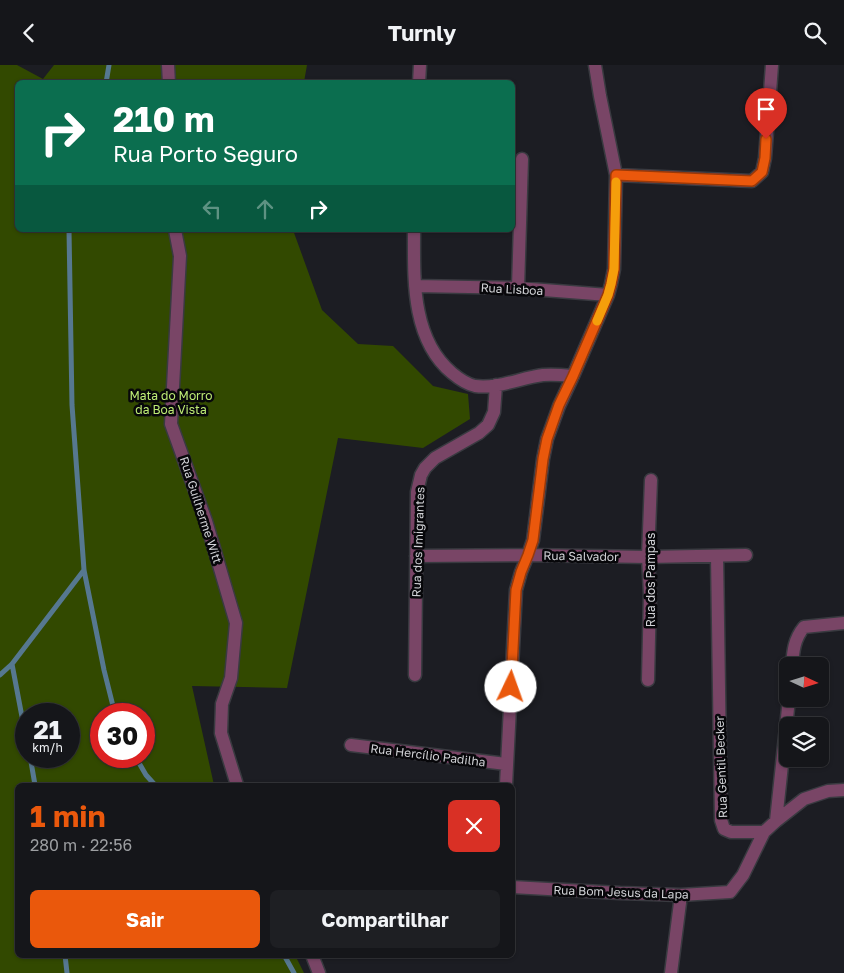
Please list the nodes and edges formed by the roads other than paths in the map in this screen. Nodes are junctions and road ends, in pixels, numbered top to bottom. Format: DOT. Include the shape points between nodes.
graph roads {
  1 [pos="168,65"];
  2 [pos="420,65"];
  3 [pos="595,65"];
  4 [pos="772,65"];
  5 [pos="169,80"];
  6 [pos="419,80"];
  7 [pos="522,159"];
  8 [pos="616,175"];
  9 [pos="176,232"];
  10 [pos="414,232"];
  11 [pos="416,286"];
  12 [pos="518,288"];
  13 [pos="608,295"];
  14 [pos="573,376"];
  15 [pos="496,385"];
  16 [pos="651,480"];
  17 [pos="528,555"];
  18 [pos="718,555"];
  19 [pos="746,555"];
  20 [pos="416,556"];
  21 [pos="648,557"];
  22 [pos="844,623"];
  23 [pos="792,657"];
  24 [pos="416,675"];
  25 [pos="648,679"];
  26 [pos="788,707"];
  27 [pos="351,745"];
  28 [pos="506,764"];
  29 [pos="236,783"];
  30 [pos="506,783"];
  31 [pos="844,790"];
  32 [pos="776,821"];
  33 [pos="764,832"];
  34 [pos="515,887"];
  35 [pos="681,895"];
  36 [pos="313,958"];
  37 [pos="320,973"];
  38 [pos="671,973"];
  1 -- 5 [label="street"];
  2 -- 6 [label="street"];
  3 -- 8 [label="street"];
  4 -- 8 [label="street" via="765,158 762,172 752,181"];
  7 -- 12 [label="street"];
  8 -- 13 [label="street" via="614,269"];
  9 -- 29 [label="street, Rua Guilherme Witt" via="180,256 171,424 206,521 236,623 231,678 222,704 221,733"];
  10 -- 11 [label="street"];
  11 -- 12 [label="street, Rua Lisboa"];
  11 -- 15 [label="street" via="418,313 431,349 441,364 461,381"];
  12 -- 13 [label="street, Rua Lisboa"];
  13 -- 14 [label="street"];
  14 -- 15 [label="street" via="541,375"];
  14 -- 17 [label="street" via="547,439 533,540"];
  15 -- 20 [label="street, Rua dos Imigrantes" via="494,412 488,425 435,458 421,475 417,492"];
  16 -- 21 [label="street, Rua dos Pampas"];
  17 -- 20 [label="street, Rua Salvador"];
  17 -- 21 [label="street, Rua Salvador"];
  17 -- 28 [label="street" via="516,590"];
  18 -- 19 [label="street, Rua Salvador"];
  18 -- 21 [label="street, Rua Salvador"];
  18 -- 33 [label="street, Rua Gentil Becker" via="721,819 724,829 731,832"];
  20 -- 24 [label="street, Rua dos Imigrantes"];
  21 -- 25 [label="street, Rua dos Pampas"];
  22 -- 23 [label="street" via="804,627 797,635"];
  26 -- 32 [label="street"];
  27 -- 28 [label="street, Rua Hercílio Padilha"];
  28 -- 30 [label="street"];
  31 -- 32 [label="street" via="828,791 804,799"];
  32 -- 33 [label="street"];
  33 -- 35 [label="street, Rua Bom Jesus da Lapa" via="743,875 730,892"];
  34 -- 35 [label="street, Rua Bom Jesus da Lapa"];
  35 -- 38 [label="street"];
  36 -- 37 [label="street"];
}
